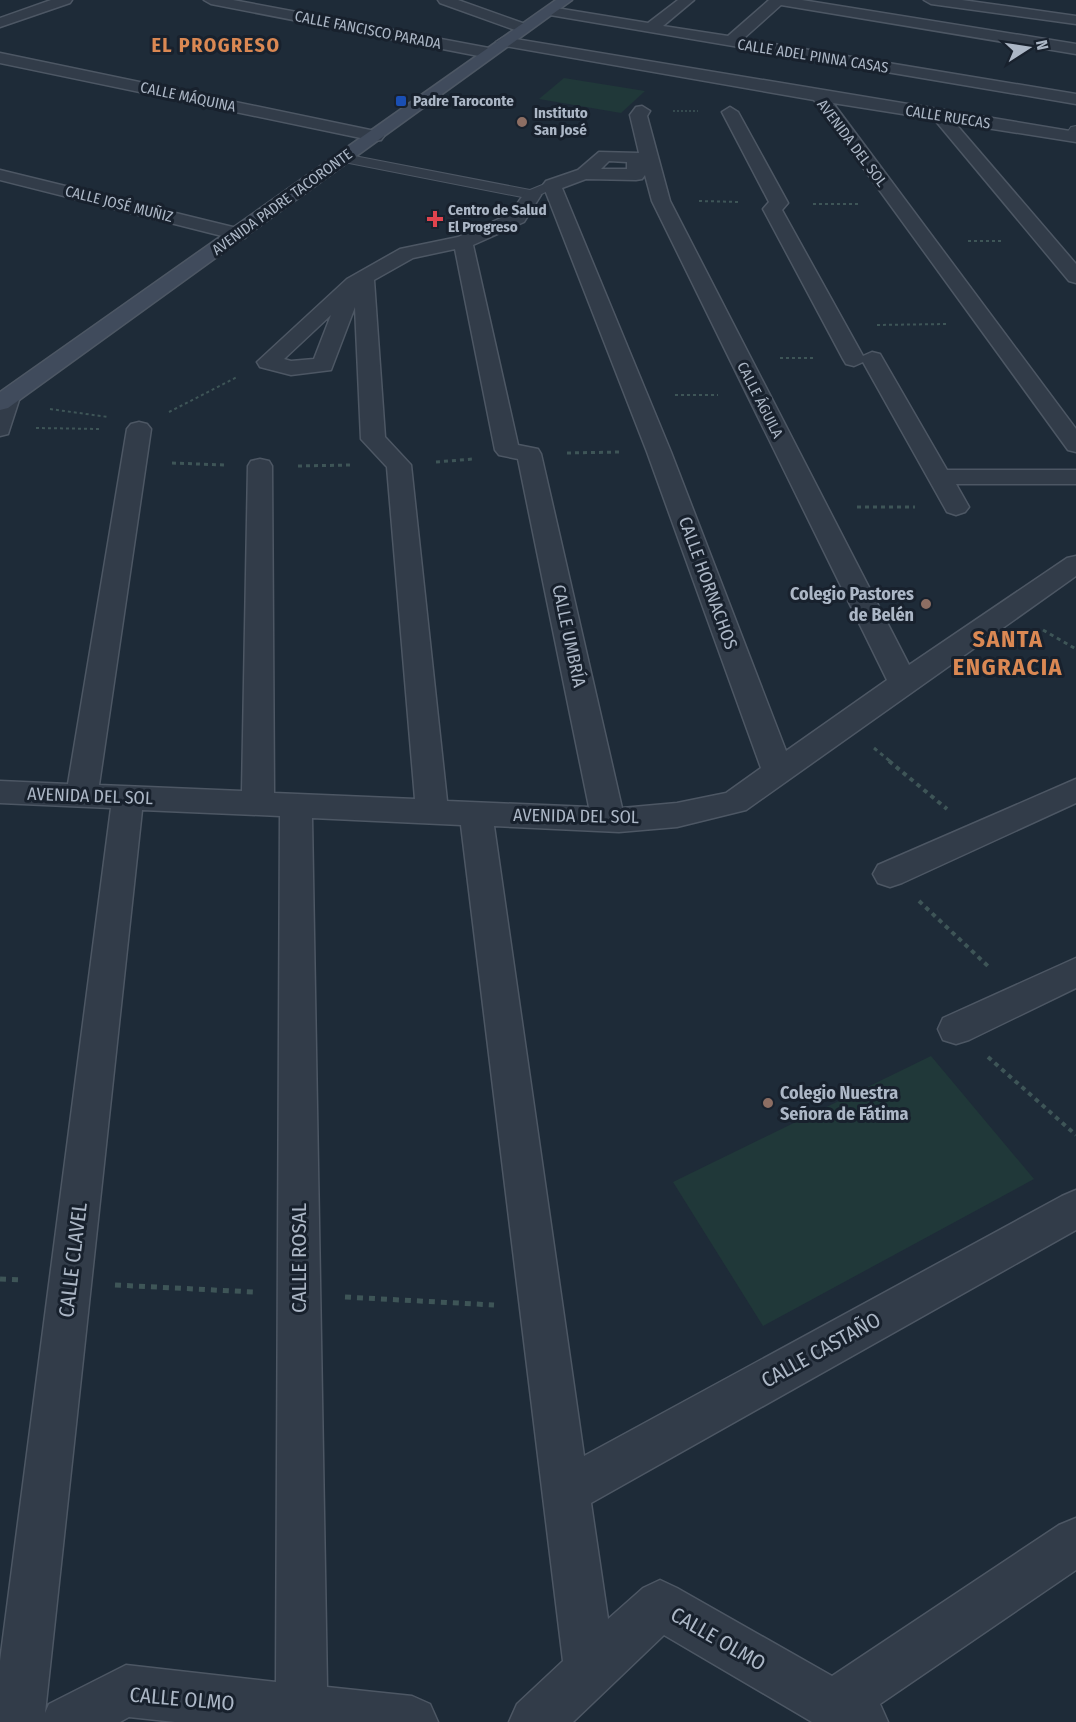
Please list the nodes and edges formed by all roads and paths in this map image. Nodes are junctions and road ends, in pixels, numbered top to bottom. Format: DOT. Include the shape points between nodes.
graph roads {
  1 [pos="65,0"];
  2 [pos="211,0"];
  3 [pos="445,0"];
  4 [pos="565,0"];
  5 [pos="687,0"];
  6 [pos="777,0"];
  7 [pos="931,0"];
  8 [pos="948,1"];
  9 [pos="550,11"];
  10 [pos="861,14"];
  11 [pos="1076,20"];
  12 [pos="0,23"];
  13 [pos="523,28"];
  14 [pos="846,28"];
  15 [pos="944,28"];
  16 [pos="650,29"];
  17 [pos="730,42"];
  18 [pos="831,42"];
  19 [pos="1032,42"];
  20 [pos="496,48"];
  21 [pos="1076,49"];
  22 [pos="817,56"];
  23 [pos="0,58"];
  24 [pos="906,71"];
  25 [pos="1000,87"];
  26 [pos="781,89"];
  27 [pos="819,96"];
  28 [pos="1076,99"];
  29 [pos="642,111"];
  30 [pos="730,112"];
  31 [pos="940,116"];
  32 [pos="1048,132"];
  33 [pos="1075,135"];
  34 [pos="375,136"];
  35 [pos="1069,154"];
  36 [pos="344,158"];
  37 [pos="584,174"];
  38 [pos="0,175"];
  39 [pos="552,185"];
  40 [pos="531,195"];
  41 [pos="238,234"];
  42 [pos="463,242"];
  43 [pos="1076,277"];
  44 [pos="359,280"];
  45 [pos="987,324"];
  46 [pos="835,325"];
  47 [pos="739,357"];
  48 [pos="863,359"];
  49 [pos="637,395"];
  50 [pos="758,395"];
  51 [pos="4,400"];
  52 [pos="0,428"];
  53 [pos="139,429"];
  54 [pos="1076,445"];
  55 [pos="659,452"];
  56 [pos="529,454"];
  57 [pos="399,465"];
  58 [pos="260,466"];
  59 [pos="939,477"];
  60 [pos="1076,477"];
  61 [pos="814,507"];
  62 [pos="956,507"];
  63 [pos="1076,564"];
  64 [pos="903,683"];
  65 [pos="846,724"];
  66 [pos="778,771"];
  67 [pos="1076,790"];
  68 [pos="0,792"];
  69 [pos="82,796"];
  70 [pos="128,797"];
  71 [pos="277,804"];
  72 [pos="432,811"];
  73 [pos="476,813"];
  74 [pos="608,819"];
  75 [pos="977,835"];
  76 [pos="890,874"];
  77 [pos="1076,972"];
  78 [pos="1021,998"];
  79 [pos="956,1029"];
  80 [pos="1076,1135"];
  81 [pos="1076,1209"];
  82 [pos="565,1492"];
  83 [pos="1076,1542"];
  84 [pos="590,1671"];
  85 [pos="302,1710"];
  86 [pos="848,1714"];
  87 [pos="18,1722"];
  88 [pos="67,1722"];
  89 [pos="412,1722"];
  90 [pos="534,1722"];
  1 -- 12 [label="street"];
  2 -- 20 [label="street, CALLE FANCISCO PARADA"];
  3 -- 13 [label="street"];
  4 -- 9 [label="main road, AVENIDA PADRE TACORONTE"];
  5 -- 16 [label="street"];
  6 -- 10 [label="street"];
  6 -- 17 [label="street"];
  7 -- 8 [label="street"];
  8 -- 11 [label="street"];
  9 -- 13 [label="main road, AVENIDA PADRE TACORONTE"];
  9 -- 16 [label="street, CALLE ADEL PINNA CASAS"];
  10 -- 14 [label="street"];
  10 -- 15 [label="street"];
  13 -- 20 [label="main road, AVENIDA PADRE TACORONTE"];
  15 -- 19 [label="street"];
  15 -- 24 [label="street"];
  16 -- 17 [label="street, CALLE ADEL PINNA CASAS"];
  17 -- 22 [label="street, CALLE ADEL PINNA CASAS"];
  18 -- 22 [label="street"];
  19 -- 21 [label="street"];
  19 -- 25 [label="street"];
  20 -- 26 [label="street, AVENIDA DEL SOL"];
  20 -- 34 [label="main road, AVENIDA PADRE TACORONTE"];
  22 -- 24 [label="street, CALLE ADEL PINNA CASAS"];
  22 -- 26 [label="street"];
  23 -- 34 [label="street, CALLE MÁQUINA"];
  24 -- 25 [label="street, CALLE ADEL PINNA CASAS"];
  25 -- 28 [label="street, CALLE ADEL PINNA CASAS"];
  26 -- 27 [label="street, AVENIDA DEL SOL"];
  27 -- 31 [label="street, CALLE RUECAS"];
  27 -- 45 [label="street, AVENIDA DEL SOL"];
  29 -- 47 [label="street, CALLE ÁGUILA" via="638,115 661,201"];
  30 -- 46 [label="street" via="778,203 772,209"];
  31 -- 32 [label="street, CALLE RUECAS"];
  31 -- 43 [label="street"];
  32 -- 33 [label="street, CALLE RUECAS"];
  32 -- 35 [label="street"];
  34 -- 36 [label="main road, AVENIDA PADRE TACORONTE"];
  36 -- 40 [label="lane"];
  36 -- 41 [label="main road, AVENIDA PADRE TACORONTE"];
  37 -- 39 [label="street"];
  38 -- 41 [label="street, CALLE JOSÉ MUÑIZ"];
  39 -- 40 [label="lane"];
  39 -- 49 [label="street, CALLE HORNACHOS"];
  40 -- 42 [label="street" via="517,218"];
  41 -- 51 [label="main road, AVENIDA PADRE TACORONTE"];
  42 -- 44 [label="street" via="407,253"];
  42 -- 56 [label="street" via="507,450"];
  44 -- 44 [label="street" via="323,364 291,368 268,362"];
  44 -- 57 [label="street" via="373,439"];
  45 -- 46 [label="path"];
  45 -- 54 [label="street, AVENIDA DEL SOL"];
  46 -- 48 [label="street"];
  47 -- 48 [label="path"];
  47 -- 50 [label="street, CALLE ÁGUILA"];
  48 -- 59 [label="street"];
  49 -- 50 [label="path"];
  49 -- 55 [label="street, CALLE HORNACHOS"];
  50 -- 61 [label="street, CALLE ÁGUILA"];
  51 -- 52 [label="street"];
  52 -- 53 [label="path"];
  53 -- 58 [label="path" via="161,462"];
  53 -- 69 [label="street"];
  55 -- 56 [label="path"];
  55 -- 66 [label="street, CALLE HORNACHOS"];
  56 -- 57 [label="path"];
  56 -- 74 [label="street, CALLE UMBRÍA"];
  57 -- 58 [label="path"];
  57 -- 72 [label="street"];
  58 -- 71 [label="street, CALLE ROSAL"];
  59 -- 60 [label="street"];
  59 -- 62 [label="street"];
  61 -- 62 [label="path"];
  61 -- 64 [label="street, CALLE ÁGUILA"];
  63 -- 64 [label="street, AVENIDA DEL SOL"];
  64 -- 65 [label="street, AVENIDA DEL SOL"];
  65 -- 66 [label="street, AVENIDA DEL SOL"];
  65 -- 75 [label="path"];
  66 -- 74 [label="street, AVENIDA DEL SOL" via="735,802 677,816"];
  67 -- 75 [label="street"];
  68 -- 69 [label="street, AVENIDA DEL SOL"];
  69 -- 70 [label="street, AVENIDA DEL SOL"];
  70 -- 71 [label="street, AVENIDA DEL SOL"];
  70 -- 87 [label="street, CALLE CLAVEL"];
  71 -- 72 [label="street, AVENIDA DEL SOL"];
  71 -- 85 [label="street, CALLE ROSAL"];
  72 -- 73 [label="street, AVENIDA DEL SOL"];
  73 -- 74 [label="street, AVENIDA DEL SOL"];
  73 -- 82 [label="street"];
  75 -- 76 [label="street"];
  76 -- 78 [label="path"];
  77 -- 78 [label="street"];
  78 -- 79 [label="street"];
  79 -- 80 [label="path"];
  81 -- 82 [label="street, CALLE CASTAÑO"];
  82 -- 84 [label="street"];
  83 -- 86 [label="street"];
  84 -- 86 [label="street, CALLE OLMO" via="660,1605"];
  84 -- 90 [label="street, CALLE OLMO"];
  85 -- 88 [label="street, CALLE OLMO" via="126,1691"];
  85 -- 89 [label="street, CALLE OLMO"];
}
